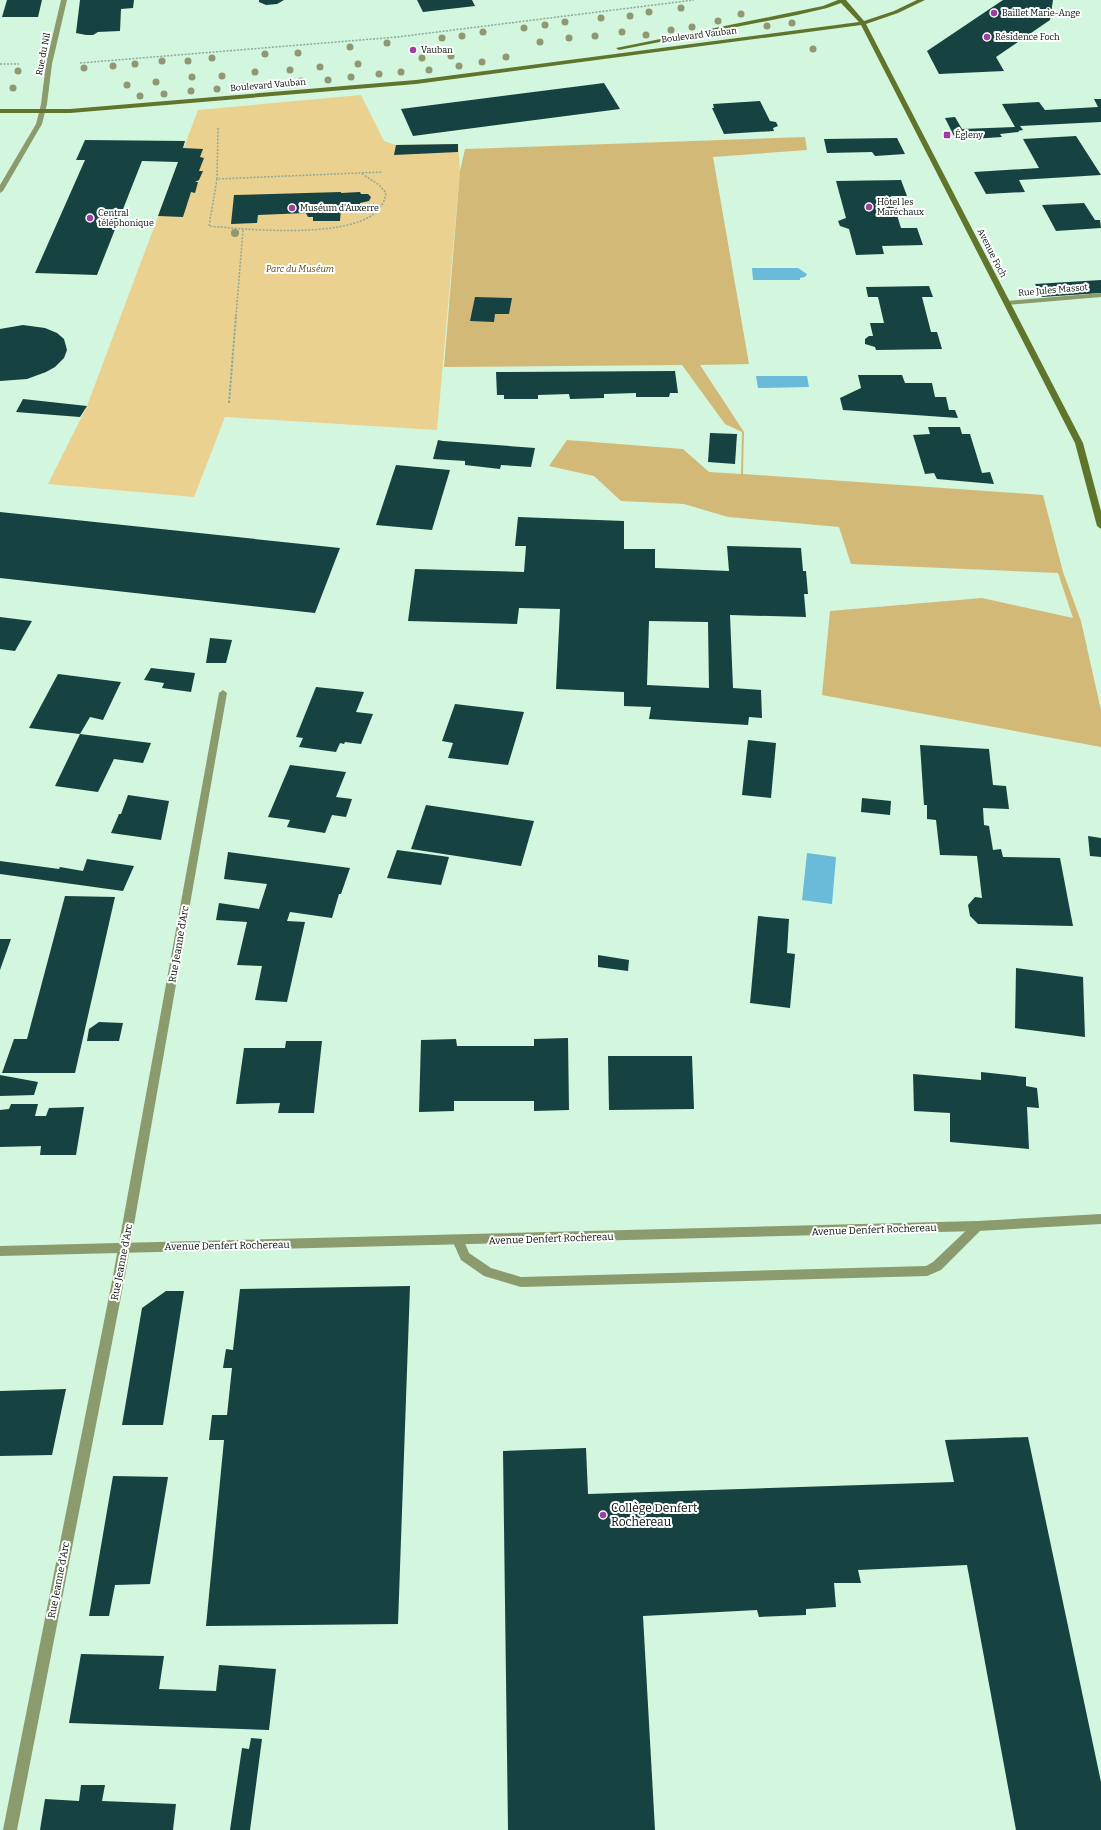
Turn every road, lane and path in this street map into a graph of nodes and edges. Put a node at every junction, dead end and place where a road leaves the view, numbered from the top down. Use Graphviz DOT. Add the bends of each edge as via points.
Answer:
graph roads {
  1 [pos="64,0"];
  2 [pos="694,0"];
  3 [pos="842,0"];
  4 [pos="922,0"];
  5 [pos="863,23"];
  6 [pos="0,64"];
  7 [pos="49,64"];
  8 [pos="536,65"];
  9 [pos="0,111"];
  10 [pos="42,111"];
  11 [pos="218,124"];
  12 [pos="382,172"];
  13 [pos="361,173"];
  14 [pos="217,179"];
  15 [pos="0,191"];
  16 [pos="243,230"];
  17 [pos="1101,295"];
  18 [pos="1007,303"];
  19 [pos="229,404"];
  20 [pos="1101,526"];
  21 [pos="223,693"];
  22 [pos="1101,1219"];
  23 [pos="978,1226"];
  24 [pos="458,1240"];
  25 [pos="123,1249"];
  26 [pos="0,1251"];
  27 [pos="10,1830"];
  1 -- 7 [label="street, Rue du Nil"];
  2 -- 7 [label="path" via="397,38"];
  3 -- 5 [label="main road, Avenue Foch"];
  3 -- 8 [label="main road, Boulevard Vauban" via="825,7 797,13"];
  4 -- 5 [label="main road, Boulevard Vauban"];
  5 -- 8 [label="main road, Boulevard Vauban"];
  5 -- 18 [label="main road, Avenue Foch"];
  6 -- 7 [label="path"];
  7 -- 10 [label="street, Rue du Nil"];
  8 -- 10 [label="main road, Boulevard Vauban" via="416,82 70,111"];
  9 -- 10 [label="main road, Boulevard Vauban"];
  10 -- 15 [label="street, Rue du Nil" via="39,124"];
  11 -- 14 [label="path"];
  12 -- 13 [label="path"];
  13 -- 14 [label="path"];
  13 -- 16 [label="path" via="386,193 381,208 372,216 336,227"];
  14 -- 16 [label="path" via="209,226"];
  16 -- 19 [label="path"];
  17 -- 18 [label="street, Rue Jules Massot"];
  18 -- 20 [label="main road, Avenue Foch" via="1079,443"];
  21 -- 25 [label="street, Rue Jeanne d'Arc"];
  22 -- 23 [label="street, Avenue Denfert Rochereau"];
  23 -- 24 [label="street, Avenue Denfert Rochereau"];
  23 -- 24 [label="street" via="937,1266 927,1271 521,1282 488,1272 465,1256"];
  24 -- 25 [label="street, Avenue Denfert Rochereau"];
  25 -- 26 [label="street, Avenue Denfert Rochereau"];
  25 -- 27 [label="street, Rue Jeanne d'Arc"];
}
